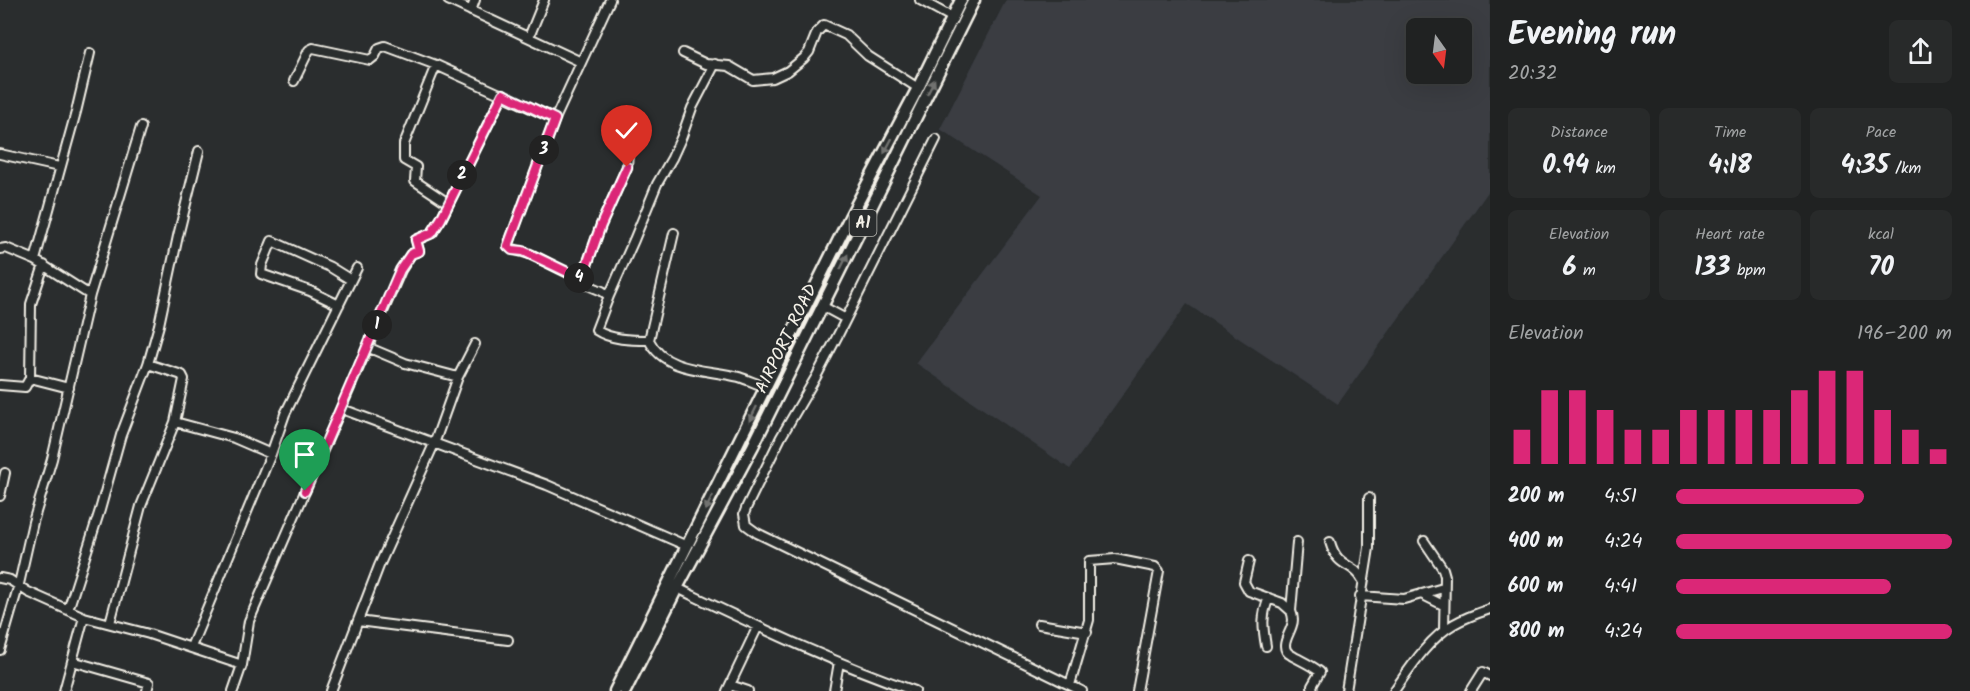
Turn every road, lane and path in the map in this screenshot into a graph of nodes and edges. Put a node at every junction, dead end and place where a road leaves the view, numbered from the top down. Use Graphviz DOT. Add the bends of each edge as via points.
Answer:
graph roads {
  1 [pos="448,0"];
  2 [pos="475,0"];
  3 [pos="544,0"];
  4 [pos="610,0"];
  5 [pos="920,0"];
  6 [pos="961,0"];
  7 [pos="974,0"];
  8 [pos="471,11"];
  9 [pos="952,18"];
  10 [pos="529,37"];
  11 [pos="683,53"];
  12 [pos="90,54"];
  13 [pos="581,62"];
  14 [pos="715,64"];
  15 [pos="436,65"];
  16 [pos="294,81"];
  17 [pos="918,88"];
  18 [pos="503,94"];
  19 [pos="555,119"];
  20 [pos="631,126"];
  21 [pos="141,127"];
  22 [pos="936,139"];
  23 [pos="199,151"];
  24 [pos="0,154"];
  25 [pos="59,167"];
  26 [pos="448,203"];
  27 [pos="674,233"];
  28 [pos="0,249"];
  29 [pos="35,260"];
  30 [pos="44,265"];
  31 [pos="357,268"];
  32 [pos="582,279"];
  33 [pos="351,280"];
  34 [pos="90,295"];
  35 [pos="609,296"];
  36 [pos="339,305"];
  37 [pos="822,306"];
  38 [pos="846,319"];
  39 [pos="649,340"];
  40 [pos="475,344"];
  41 [pos="367,347"];
  42 [pos="148,364"];
  43 [pos="458,377"];
  44 [pos="30,378"];
  45 [pos="0,385"];
  46 [pos="766,387"];
  47 [pos="69,388"];
  48 [pos="342,409"];
  49 [pos="175,422"];
  50 [pos="434,444"];
  51 [pos="271,454"];
  52 [pos="5,472"];
  53 [pos="0,496"];
  54 [pos="1369,498"];
  55 [pos="1424,541"];
  56 [pos="1298,542"];
  57 [pos="1330,542"];
  58 [pos="687,546"];
  59 [pos="1249,561"];
  60 [pos="0,578"];
  61 [pos="1362,579"];
  62 [pos="19,584"];
  63 [pos="677,588"];
  64 [pos="1443,588"];
  65 [pos="1421,594"];
  66 [pos="1360,596"];
  67 [pos="1269,598"];
  68 [pos="1443,605"];
  69 [pos="1490,609"];
  70 [pos="68,610"];
  71 [pos="1291,611"];
  72 [pos="84,617"];
  73 [pos="358,621"];
  74 [pos="110,623"];
  75 [pos="1039,624"];
  76 [pos="758,626"];
  77 [pos="1444,630"];
  78 [pos="1087,632"];
  79 [pos="508,640"];
  80 [pos="1266,646"];
  81 [pos="191,647"];
  82 [pos="0,650"];
  83 [pos="72,661"];
  84 [pos="839,662"];
  85 [pos="242,665"];
  86 [pos="1490,676"];
  87 [pos="728,688"];
  88 [pos="1077,689"];
  89 [pos="1395,689"];
  90 [pos="64,691"];
  91 [pos="147,691"];
  92 [pos="233,691"];
  93 [pos="331,691"];
  94 [pos="615,691"];
  95 [pos="625,691"];
  96 [pos="748,691"];
  97 [pos="834,691"];
  98 [pos="915,691"];
  99 [pos="1137,691"];
  100 [pos="1313,691"];
  101 [pos="1346,691"];
  102 [pos="1406,691"];
  103 [pos="1471,691"];
  1 -- 8 [label="street"];
  2 -- 8 [label="street"];
  3 -- 10 [label="street"];
  4 -- 13 [label="street"];
  5 -- 9 [label="street"];
  6 -- 9 [label="highway, AIRPORT ROAD / A1"];
  37 -- 7 [label="highway, AIRPORT ROAD / A1, one-way"];
  8 -- 10 [label="street"];
  9 -- 17 [label="highway, AIRPORT ROAD / A1"];
  10 -- 13 [label="street"];
  11 -- 14 [label="street"];
  12 -- 25 [label="street"];
  13 -- 19 [label="street"];
  14 -- 17 [label="street" via="729,66 753,80 773,78 804,58 824,25 846,35 868,56"];
  14 -- 35 [label="street"];
  15 -- 16 [label="street" via="385,46 370,60 314,48 309,50"];
  15 -- 18 [label="street"];
  15 -- 26 [label="street" via="404,144 404,160 416,167 415,181"];
  17 -- 46 [label="highway, AIRPORT ROAD / A1, one-way"];
  18 -- 19 [label="street"];
  18 -- 26 [label="street"];
  19 -- 32 [label="street" via="508,246"];
  20 -- 32 [label="street" via="627,167"];
  21 -- 34 [label="street"];
  22 -- 38 [label="street"];
  23 -- 42 [label="street"];
  24 -- 25 [label="street"];
  25 -- 29 [label="street"];
  26 -- 41 [label="street" via="432,233 416,240 419,251 411,254 400,270"];
  27 -- 39 [label="street"];
  28 -- 29 [label="street"];
  29 -- 30 [label="street"];
  30 -- 34 [label="street"];
  30 -- 44 [label="street" via="31,304"];
  31 -- 33 [label="street"];
  32 -- 35 [label="street"];
  33 -- 36 [label="street"];
  33 -- 36 [label="street" via="272,242 261,274"];
  34 -- 47 [label="street"];
  35 -- 39 [label="street" via="596,330 620,339"];
  36 -- 51 [label="street" via="285,414"];
  37 -- 38 [label="street"];
  37 -- 63 [label="highway, AIRPORT ROAD / A1"];
  38 -- 88 [label="street" via="747,506 746,525"];
  39 -- 46 [label="street" via="656,353 671,362"];
  40 -- 43 [label="street"];
  41 -- 43 [label="street" via="405,363"];
  41 -- 48 [label="street"];
  42 -- 49 [label="street" via="184,379"];
  42 -- 70 [label="street" via="121,435"];
  43 -- 50 [label="street"];
  44 -- 45 [label="street" via="25,387"];
  44 -- 47 [label="street"];
  46 -- 58 [label="highway, AIRPORT ROAD / A1, one-way"];
  47 -- 62 [label="street"];
  48 -- 50 [label="street"];
  48 -- 85 [label="street" via="249,621"];
  49 -- 51 [label="street" via="234,438"];
  49 -- 74 [label="street" via="141,506"];
  50 -- 58 [label="street" via="547,485"];
  50 -- 73 [label="street"];
  51 -- 81 [label="street"];
  52 -- 53 [label="street"];
  54 -- 61 [label="street" via="1369,548"];
  55 -- 64 [label="street" via="1443,569"];
  56 -- 71 [label="street"];
  57 -- 61 [label="street" via="1338,559"];
  58 -- 94 [label="highway, AIRPORT ROAD / A1"];
  59 -- 67 [label="street" via="1245,586"];
  60 -- 62 [label="street"];
  61 -- 66 [label="street"];
  62 -- 70 [label="street"];
  62 -- 82 [label="street"];
  63 -- 76 [label="street"];
  63 -- 95 [label="highway, AIRPORT ROAD / A1"];
  64 -- 65 [label="street"];
  64 -- 68 [label="street"];
  65 -- 66 [label="street" via="1399,599"];
  65 -- 68 [label="street"];
  66 -- 101 [label="street"];
  67 -- 71 [label="street"];
  67 -- 80 [label="street" via="1262,625"];
  68 -- 77 [label="street"];
  69 -- 77 [label="street"];
  70 -- 72 [label="street"];
  71 -- 100 [label="street" via="1293,623 1286,650 1320,672"];
  72 -- 74 [label="street"];
  72 -- 83 [label="street"];
  73 -- 79 [label="street"];
  73 -- 93 [label="street"];
  74 -- 81 [label="street"];
  75 -- 78 [label="street"];
  76 -- 84 [label="street"];
  76 -- 87 [label="street"];
  77 -- 89 [label="street"];
  78 -- 88 [label="street"];
  78 -- 99 [label="street" via="1089,561 1107,559 1155,567 1160,578"];
  81 -- 85 [label="street"];
  83 -- 90 [label="street"];
  83 -- 91 [label="street" via="149,683"];
  84 -- 97 [label="street"];
  84 -- 98 [label="street"];
  85 -- 92 [label="street"];
  86 -- 103 [label="street" via="1483,672"];
  87 -- 96 [label="street"];
  89 -- 102 [label="street"];
}
